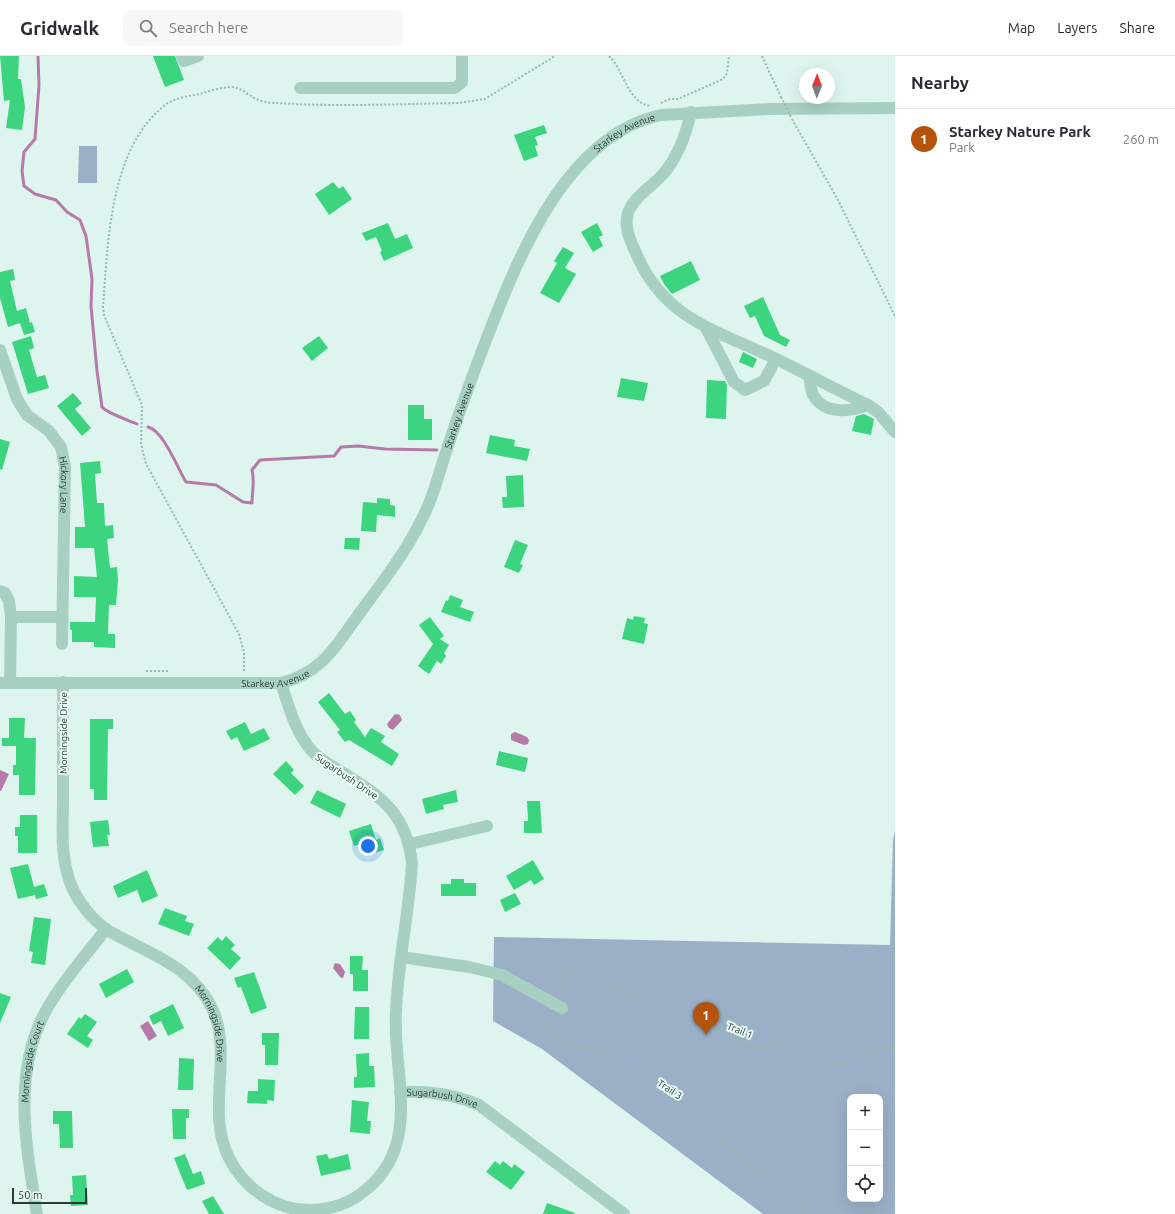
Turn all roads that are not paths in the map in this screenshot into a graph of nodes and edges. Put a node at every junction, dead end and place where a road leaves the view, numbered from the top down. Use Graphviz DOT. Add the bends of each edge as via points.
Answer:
graph roads {
  1 [pos="182,56"];
  2 [pos="198,56"];
  3 [pos="462,56"];
  4 [pos="300,88"];
  5 [pos="893,105"];
  6 [pos="691,112"];
  7 [pos="706,328"];
  8 [pos="0,350"];
  9 [pos="776,359"];
  10 [pos="809,376"];
  11 [pos="868,405"];
  12 [pos="895,432"];
  13 [pos="0,592"];
  14 [pos="11,617"];
  15 [pos="62,617"];
  16 [pos="62,644"];
  17 [pos="63,682"];
  18 [pos="5,683"];
  19 [pos="281,683"];
  20 [pos="487,826"];
  21 [pos="410,844"];
  22 [pos="106,929"];
  23 [pos="402,958"];
  24 [pos="562,1008"];
  25 [pos="400,1092"];
  26 [pos="619,1212"];
  27 [pos="37,1214"];
  1 -- 2 [label="street" via="184,61"];
  3 -- 4 [label="street" via="462,82 455,88"];
  5 -- 6 [label="street, Starkey Avenue"];
  6 -- 7 [label="street" via="680,150 664,172 638,199 629,211 626,221 628,235 641,267 658,292 671,305"];
  6 -- 19 [label="street, Starkey Avenue" via="649,118 625,129 591,154 563,185 538,222 520,256 472,376 428,506 417,530 400,558 332,650 308,673"];
  7 -- 9 [label="street"];
  7 -- 9 [label="street" via="734,382 745,390 764,381"];
  8 -- 15 [label="street, Hickory Lane" via="20,404 27,415 49,431 61,447 65,467"];
  9 -- 10 [label="street"];
  10 -- 11 [label="street"];
  10 -- 11 [label="street" via="812,394 821,405 839,411 855,410"];
  11 -- 12 [label="street" via="878,412"];
  13 -- 14 [label="street" via="5,593 9,601"];
  14 -- 15 [label="street"];
  14 -- 18 [label="street"];
  15 -- 16 [label="street, Hickory Lane"];
  17 -- 18 [label="street, Starkey Avenue"];
  17 -- 19 [label="street, Starkey Avenue"];
  17 -- 22 [label="street, Morningside Drive" via="63,853 70,885 90,913"];
  19 -- 21 [label="street, Sugarbush Drive" via="295,726 304,742 324,761 384,801 398,819"];
  20 -- 21 [label="street"];
  21 -- 23 [label="street, Sugarbush Drive" via="411,887"];
  22 -- 25 [label="street, Morningside Drive" via="180,969 193,981 210,1006 218,1023 221,1040 218,1122 222,1141 230,1160 247,1184 264,1197 283,1206 307,1210 327,1209 362,1194 376,1182 396,1149 401,1134"];
  22 -- 27 [label="street, Morningside Court" via="48,1006 32,1042 26,1066 25,1129"];
  23 -- 24 [label="street" via="469,967 502,975"];
  23 -- 25 [label="street, Sugarbush Drive" via="396,1019"];
  25 -- 26 [label="street, Sugarbush Drive" via="427,1091 446,1094 480,1105"];
}
